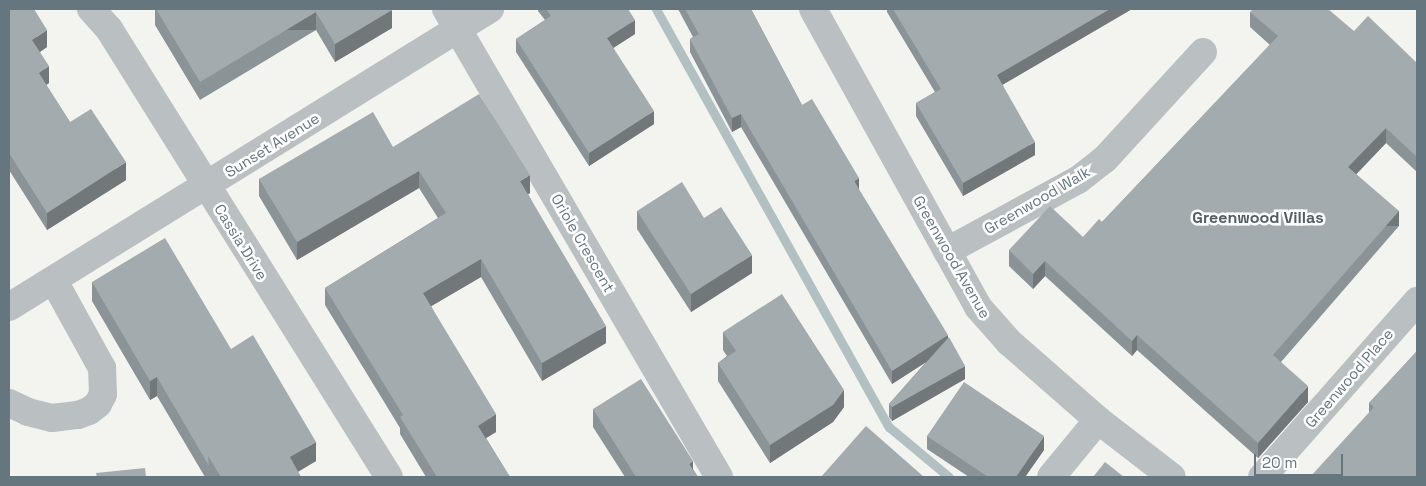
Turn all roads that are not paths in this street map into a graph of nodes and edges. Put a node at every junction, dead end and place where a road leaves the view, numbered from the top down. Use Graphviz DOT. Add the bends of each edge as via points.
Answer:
graph roads {
  1 [pos="91,9"];
  2 [pos="490,9"];
  3 [pos="813,9"];
  4 [pos="452,18"];
  5 [pos="1203,52"];
  6 [pos="206,186"];
  7 [pos="947,252"];
  8 [pos="54,280"];
  9 [pos="1417,302"];
  10 [pos="9,307"];
  11 [pos="9,403"];
  12 [pos="1098,420"];
  13 [pos="389,477"];
  14 [pos="719,477"];
  15 [pos="1051,477"];
  16 [pos="1172,477"];
  17 [pos="1262,477"];
  1 -- 6 [label="street, Cassia Drive" via="109,29"];
  2 -- 4 [label="street, Sunset Avenue"];
  3 -- 7 [label="street, Greenwood Avenue"];
  4 -- 6 [label="street, Sunset Avenue"];
  4 -- 14 [label="street, Oriole Crescent"];
  5 -- 7 [label="street, Greenwood Walk" via="1105,159 1078,180"];
  6 -- 8 [label="street, Sunset Avenue"];
  6 -- 13 [label="street, Cassia Drive"];
  7 -- 12 [label="street, Greenwood Avenue" via="978,308 992,325"];
  8 -- 10 [label="street, Sunset Avenue"];
  8 -- 11 [label="street" via="102,368 103,394 98,404 78,416 52,418"];
  9 -- 17 [label="street, Greenwood Place"];
  12 -- 15 [label="street"];
  12 -- 16 [label="street, Greenwood Avenue"];
}
